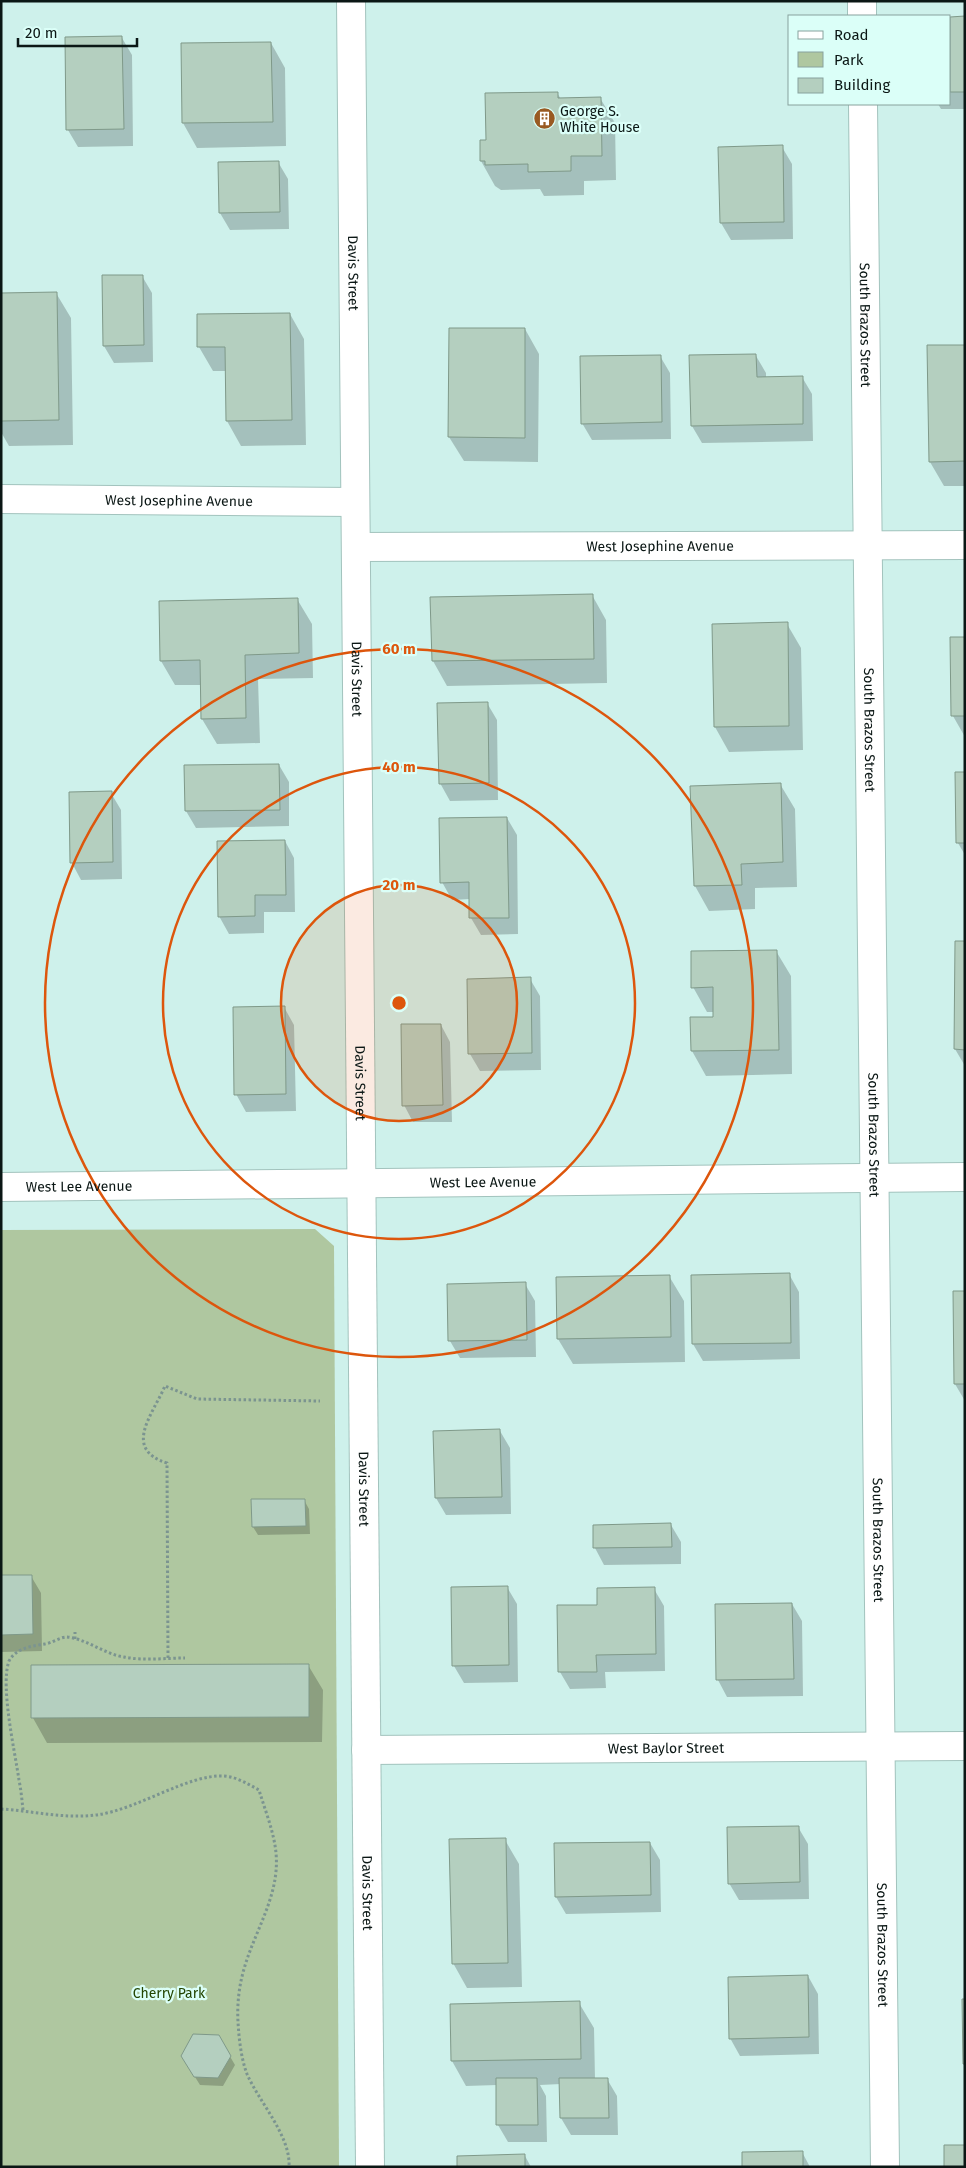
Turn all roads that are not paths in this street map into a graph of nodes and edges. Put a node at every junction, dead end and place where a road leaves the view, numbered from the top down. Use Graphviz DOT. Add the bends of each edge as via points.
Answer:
graph roads {
  1 [pos="351,1"];
  2 [pos="862,1"];
  3 [pos="862,15"];
  4 [pos="863,105"];
  5 [pos="1,498"];
  6 [pos="355,502"];
  7 [pos="965,544"];
  8 [pos="868,545"];
  9 [pos="356,547"];
  10 [pos="965,1177"];
  11 [pos="875,1179"];
  12 [pos="362,1184"];
  13 [pos="1,1187"];
  14 [pos="881,1746"];
  15 [pos="965,1746"];
  16 [pos="366,1750"];
  17 [pos="370,2167"];
  18 [pos="885,2167"];
  1 -- 6 [label="street, Davis Street"];
  2 -- 3 [label="street"];
  4 -- 8 [label="street, South Brazos Street"];
  5 -- 6 [label="street, West Josephine Avenue"];
  6 -- 9 [label="street, Davis Street"];
  7 -- 8 [label="street, West Josephine Avenue"];
  8 -- 9 [label="street, West Josephine Avenue"];
  8 -- 11 [label="street, South Brazos Street"];
  9 -- 12 [label="street, Davis Street"];
  10 -- 11 [label="street, West Lee Avenue"];
  11 -- 12 [label="street, West Lee Avenue"];
  11 -- 14 [label="street, South Brazos Street"];
  12 -- 13 [label="street, West Lee Avenue"];
  12 -- 16 [label="street, Davis Street"];
  14 -- 15 [label="street, West Baylor Street"];
  14 -- 16 [label="street, West Baylor Street"];
  14 -- 18 [label="street, South Brazos Street"];
  16 -- 17 [label="street, Davis Street"];
}
